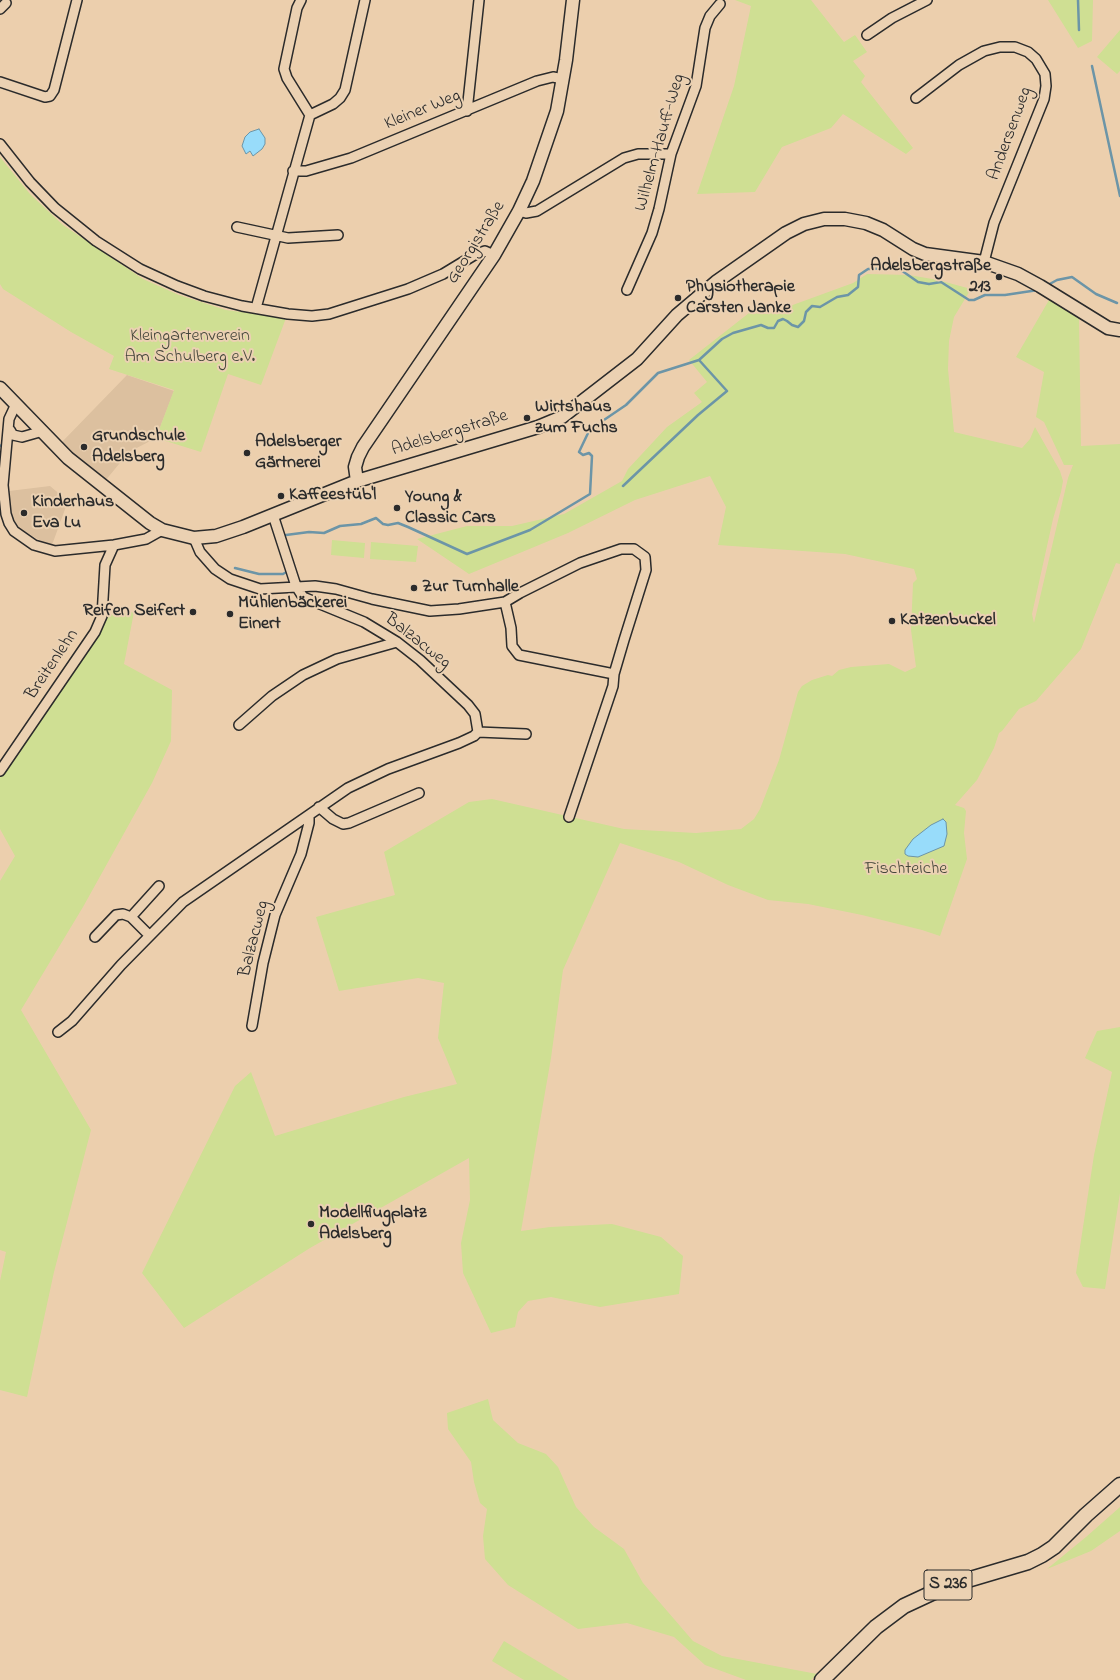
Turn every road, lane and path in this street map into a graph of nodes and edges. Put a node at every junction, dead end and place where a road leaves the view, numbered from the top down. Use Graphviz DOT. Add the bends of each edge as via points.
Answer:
graph roads {
  1 [pos="77,0"];
  2 [pos="291,0"];
  3 [pos="365,0"];
  4 [pos="479,0"];
  5 [pos="573,0"];
  6 [pos="925,0"];
  7 [pos="299,4"];
  8 [pos="720,4"];
  9 [pos="867,34"];
  10 [pos="563,79"];
  11 [pos="0,82"];
  12 [pos="916,98"];
  13 [pos="467,111"];
  14 [pos="310,115"];
  15 [pos="0,144"];
  16 [pos="671,154"];
  17 [pos="293,171"];
  18 [pos="519,211"];
  19 [pos="237,227"];
  20 [pos="338,234"];
  21 [pos="275,236"];
  22 [pos="494,255"];
  23 [pos="984,262"];
  24 [pos="627,290"];
  25 [pos="256,308"];
  26 [pos="1120,330"];
  27 [pos="0,388"];
  28 [pos="16,404"];
  29 [pos="10,430"];
  30 [pos="43,431"];
  31 [pos="357,481"];
  32 [pos="273,515"];
  33 [pos="9,523"];
  34 [pos="0,528"];
  35 [pos="162,530"];
  36 [pos="194,538"];
  37 [pos="114,545"];
  38 [pos="296,586"];
  39 [pos="505,602"];
  40 [pos="397,642"];
  41 [pos="614,674"];
  42 [pos="239,725"];
  43 [pos="478,732"];
  44 [pos="526,734"];
  45 [pos="0,771"];
  46 [pos="419,793"];
  47 [pos="319,807"];
  48 [pos="309,816"];
  49 [pos="569,817"];
  50 [pos="159,886"];
  51 [pos="131,917"];
  52 [pos="149,935"];
  53 [pos="95,937"];
  54 [pos="252,1026"];
  55 [pos="58,1032"];
  56 [pos="1120,1485"];
  57 [pos="822,1680"];
  1 -- 11 [label="street" via="54,90 50,96 45,97"];
  2 -- 7 [label="street"];
  3 -- 14 [label="street" via="345,90 333,104"];
  4 -- 13 [label="street"];
  5 -- 10 [label="street, Georgistraße"];
  6 -- 9 [label="street"];
  7 -- 14 [label="street" via="284,69"];
  8 -- 16 [label="street, Wilhelm-Hauff-Weg" via="710,16 705,28 696,86"];
  10 -- 13 [label="street, Kleiner Weg" via="553,77 537,81"];
  10 -- 18 [label="street, Georgistraße" via="546,149"];
  12 -- 23 [label="street, Andersenweg" via="959,65 1000,47 1015,47 1028,52 1036,59 1045,74 1044,99 994,223"];
  13 -- 17 [label="street, Kleiner Weg" via="351,158 306,171"];
  14 -- 17 [label="street"];
  15 -- 25 [label="street" via="30,182 55,208 96,241 140,269 177,286 204,296"];
  16 -- 18 [label="street" via="638,154 624,158 537,211"];
  16 -- 24 [label="street, Wilhelm-Hauff-Weg" via="657,215"];
  17 -- 21 [label="street"];
  18 -- 22 [label="street, Georgistraße"];
  19 -- 21 [label="street"];
  20 -- 21 [label="street" via="288,238"];
  21 -- 25 [label="street"];
  22 -- 25 [label="street" via="485,251 476,254 443,274 408,289 329,314 312,316"];
  22 -- 31 [label="street, Georgistraße" via="363,447 355,468"];
  23 -- 26 [label="street, Adelsbergstraße" via="1018,274 1108,328"];
  23 -- 31 [label="street, Adelsbergstraße" via="924,254 884,230 846,218 824,219 804,224 786,233 716,282 677,315 637,359 562,417 538,427"];
  27 -- 28 [label="street, Adelsbergstraße"];
  28 -- 29 [label="street" via="9,419"];
  28 -- 30 [label="street, Adelsbergstraße"];
  29 -- 30 [label="street" via="22,438"];
  29 -- 33 [label="street" via="6,444 3,485"];
  30 -- 35 [label="street, Adelsbergstraße" via="68,458"];
  31 -- 32 [label="street, Adelsbergstraße"];
  32 -- 36 [label="street, Adelsbergstraße" via="216,536"];
  32 -- 38 [label="street, Balzacweg"];
  33 -- 34 [label="street"];
  33 -- 37 [label="street" via="14,531 34,545 49,551"];
  35 -- 36 [label="street, Adelsbergstraße"];
  35 -- 37 [label="street" via="146,539"];
  36 -- 38 [label="street" via="200,552 210,564 230,579 260,589"];
  37 -- 45 [label="street, Breitenlehn" via="105,565 102,616 95,632"];
  38 -- 39 [label="street" via="336,589 430,610 459,609"];
  38 -- 40 [label="street, Balzacweg" via="307,599 364,622"];
  39 -- 41 [label="street" via="512,646 519,655"];
  39 -- 41 [label="street" via="596,557 628,548 639,551 645,557 646,570"];
  40 -- 42 [label="street" via="337,659 303,675 272,696"];
  40 -- 43 [label="street, Balzacweg" via="468,705 475,714"];
  41 -- 49 [label="street" via="613,686 599,731"];
  43 -- 44 [label="street"];
  43 -- 47 [label="street" via="459,743 366,778"];
  46 -- 47 [label="street" via="343,824"];
  47 -- 48 [label="street"];
  48 -- 52 [label="street" via="183,902"];
  48 -- 54 [label="street, Balzacweg" via="301,854 275,915 263,963"];
  50 -- 51 [label="street"];
  51 -- 52 [label="street"];
  51 -- 53 [label="street" via="116,915"];
  52 -- 55 [label="street" via="72,1021"];
  56 -- 57 [label="main road, S 236" via="1054,1547 1042,1555 1028,1562 947,1586 904,1606 876,1627"];
}
